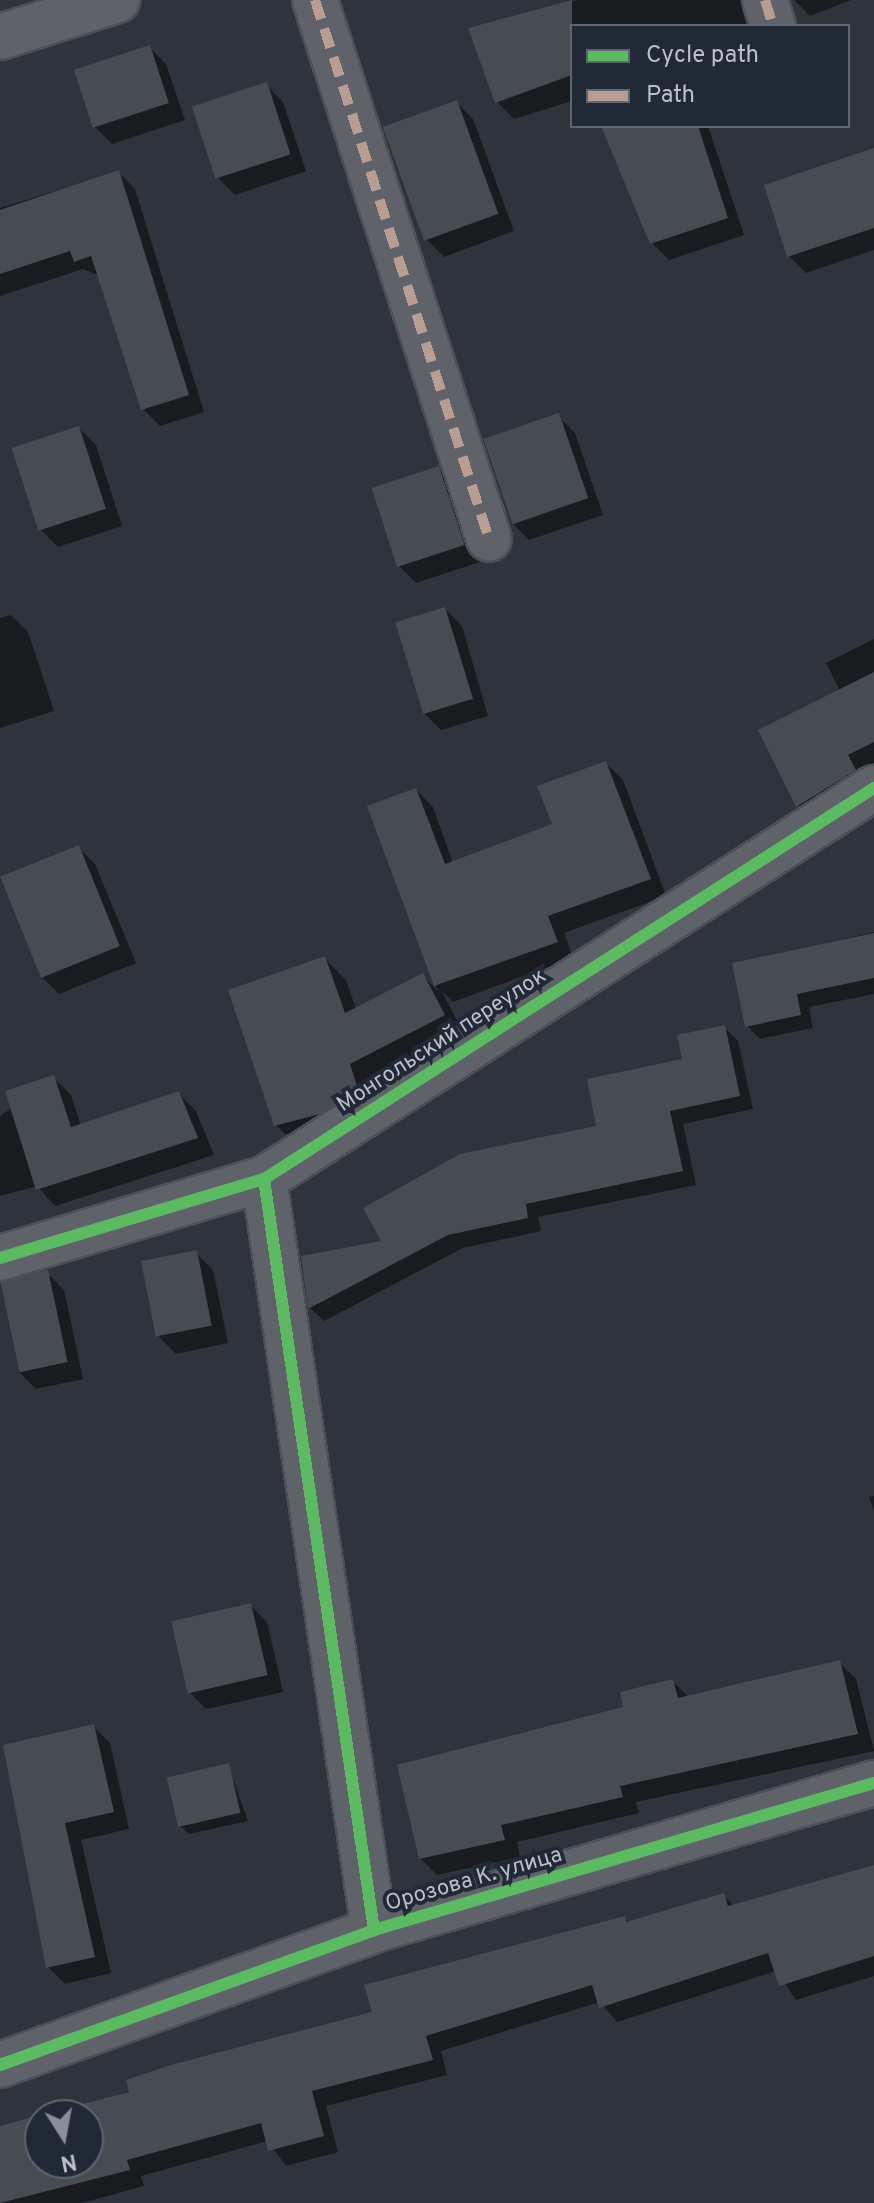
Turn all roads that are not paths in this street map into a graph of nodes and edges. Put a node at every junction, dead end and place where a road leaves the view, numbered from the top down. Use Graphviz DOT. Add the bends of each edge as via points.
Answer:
graph roads {
  1 [pos="117,0"];
  2 [pos="315,0"];
  3 [pos="765,0"];
  4 [pos="772,24"];
  5 [pos="0,37"];
  6 [pos="489,539"];
  7 [pos="874,788"];
  8 [pos="264,1179"];
  9 [pos="0,1258"];
  10 [pos="874,1783"];
  11 [pos="374,1930"];
  12 [pos="0,2065"];
  1 -- 5 [label="street"];
  2 -- 6 [label="street"];
  3 -- 4 [label="street"];
  7 -- 8 [label="street, Монгольский переулок"];
  8 -- 9 [label="street, Монгольский переулок"];
  8 -- 11 [label="street"];
  10 -- 11 [label="street, Орозова К. улица"];
  11 -- 12 [label="street, Орозова К. улица"];
}
